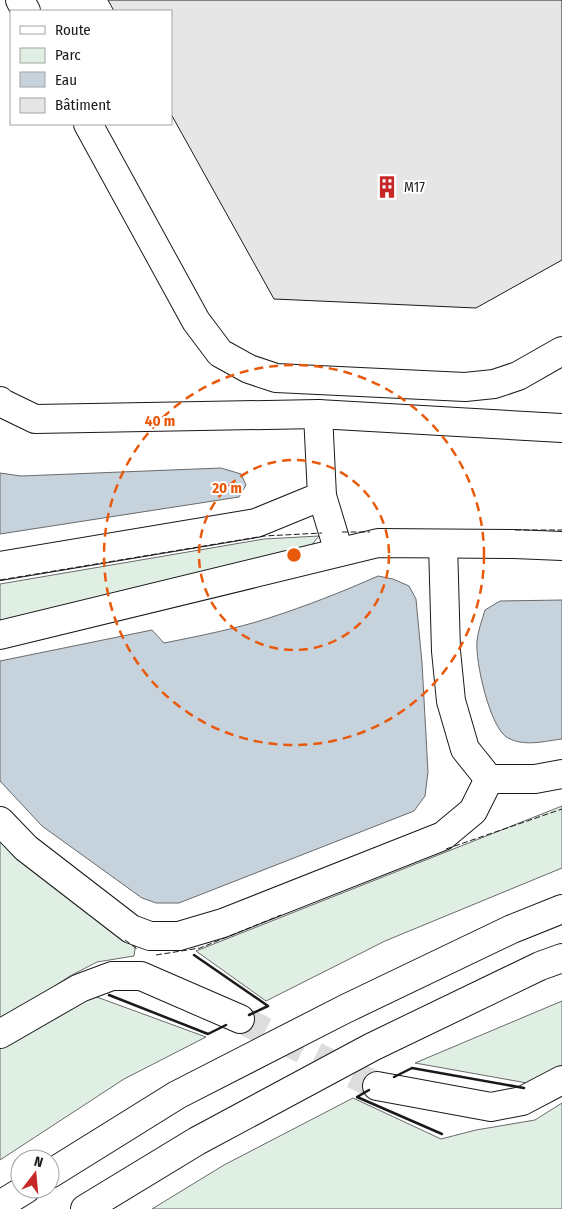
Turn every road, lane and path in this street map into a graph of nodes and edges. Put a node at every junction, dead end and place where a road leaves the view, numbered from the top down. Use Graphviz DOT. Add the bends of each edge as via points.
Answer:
graph roads {
  1 [pos="89,125"];
  2 [pos="562,351"];
  3 [pos="0,400"];
  4 [pos="318,414"];
  5 [pos="562,428"];
  6 [pos="322,496"];
  7 [pos="443,544"];
  8 [pos="562,546"];
  9 [pos="338,552"];
  10 [pos="0,566"];
  11 [pos="0,635"];
  12 [pos="562,774"];
  13 [pos="488,779"];
  14 [pos="0,821"];
  15 [pos="562,909"];
  16 [pos="150,936"];
  17 [pos="562,958"];
  18 [pos="140,976"];
  19 [pos="240,1018"];
  20 [pos="0,1034"];
  21 [pos="562,1080"];
  22 [pos="377,1086"];
  23 [pos="60,1168"];
  24 [pos="11,1199"];
  25 [pos="0,1206"];
  26 [pos="85,1209"];
  1 -- 2 [label="main road" via="196,321 220,353 249,369 276,378 465,387 494,384 518,376"];
  3 -- 4 [label="main road" via="35,419"];
  4 -- 5 [label="main road"];
  4 -- 6 [label="main road"];
  6 -- 9 [label="main road"];
  6 -- 10 [label="main road" via="256,523"];
  7 -- 8 [label="main road"];
  7 -- 9 [label="main road" via="378,543"];
  7 -- 13 [label="main road" via="451,701 465,749"];
  9 -- 11 [label="main road"];
  12 -- 13 [label="main road" via="535,779"];
  13 -- 16 [label="main road" via="473,810 443,836 223,923 179,936"];
  14 -- 16 [label="main road" via="26,848 131,929"];
  15 -- 23 [label="main road" via="512,929 336,1013 177,1096"];
  16 -- 18 [label="main road"];
  17 -- 26 [label="main road" via="372,1047 197,1140"];
  18 -- 19 [label="main road"];
  18 -- 20 [label="main road" via="112,976 80,988"];
  21 -- 22 [label="main road" via="522,1101 491,1107"];
  24 -- 25 [label="main road"];
}
